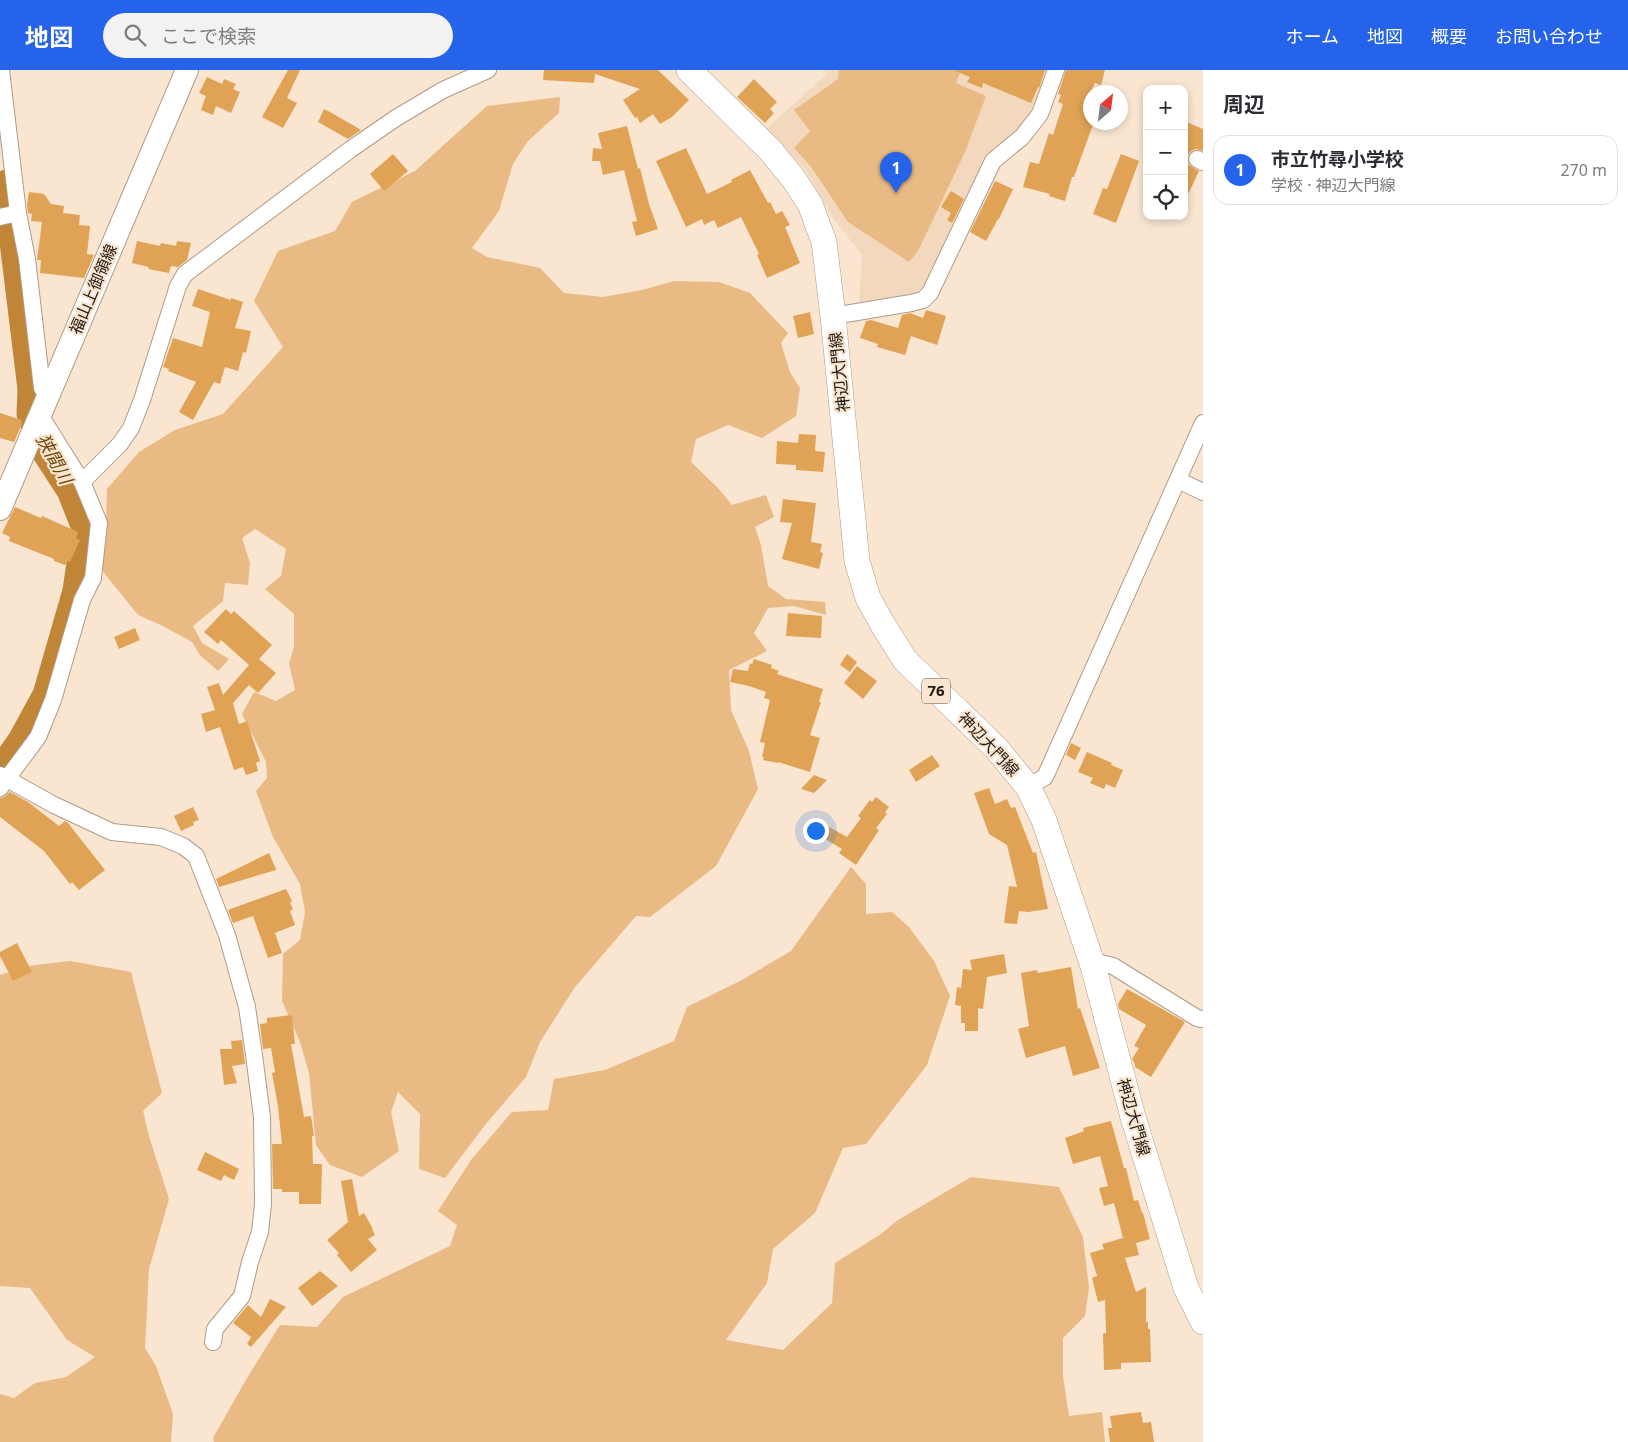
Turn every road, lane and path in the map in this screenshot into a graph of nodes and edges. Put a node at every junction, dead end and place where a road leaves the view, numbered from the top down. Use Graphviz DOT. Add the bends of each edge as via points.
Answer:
graph roads {
  1 [pos="1,70"];
  2 [pos="187,70"];
  3 [pos="488,70"];
  4 [pos="689,70"];
  5 [pos="1056,70"];
  6 [pos="18,213"];
  7 [pos="0,217"];
  8 [pos="833,316"];
  9 [pos="40,415"];
  10 [pos="1203,423"];
  11 [pos="1178,480"];
  12 [pos="82,482"];
  13 [pos="1203,492"];
  14 [pos="0,509"];
  15 [pos="3,780"];
  16 [pos="1028,787"];
  17 [pos="1093,966"];
  18 [pos="1203,1019"];
  19 [pos="1203,1322"];
  20 [pos="213,1342"];
  1 -- 6 [label="street"];
  2 -- 9 [label="main road, 福山上御領線"];
  3 -- 12 [label="street" via="443,90 396,118 185,274 178,286 131,428 120,444"];
  4 -- 8 [label="main road, 神辺大門線 / 76" via="770,150 810,204 824,242"];
  5 -- 8 [label="street" via="1040,114 1022,137 993,161 930,293 923,300 911,304"];
  6 -- 7 [label="street"];
  6 -- 9 [label="street" via="27,259 42,388"];
  8 -- 16 [label="main road, 神辺大門線 / 76" via="857,561 868,598 905,660 996,748"];
  9 -- 12 [label="street"];
  9 -- 14 [label="main road, 福山上御領線"];
  10 -- 11 [label="street"];
  11 -- 13 [label="street"];
  11 -- 16 [label="street" via="1045,777"];
  12 -- 15 [label="street" via="99,523 93,578 82,600 53,700 38,737"];
  15 -- 20 [label="street" via="112,832 161,837 183,846 196,856 228,935 247,1007 255,1064 262,1117 264,1204 260,1232 242,1296 215,1329"];
  16 -- 17 [label="main road, 神辺大門線 / 76" via="1044,820"];
  17 -- 18 [label="street" via="1101,963 1113,966"];
  17 -- 19 [label="main road, 神辺大門線 / 76" via="1169,1236 1186,1288"];
}
